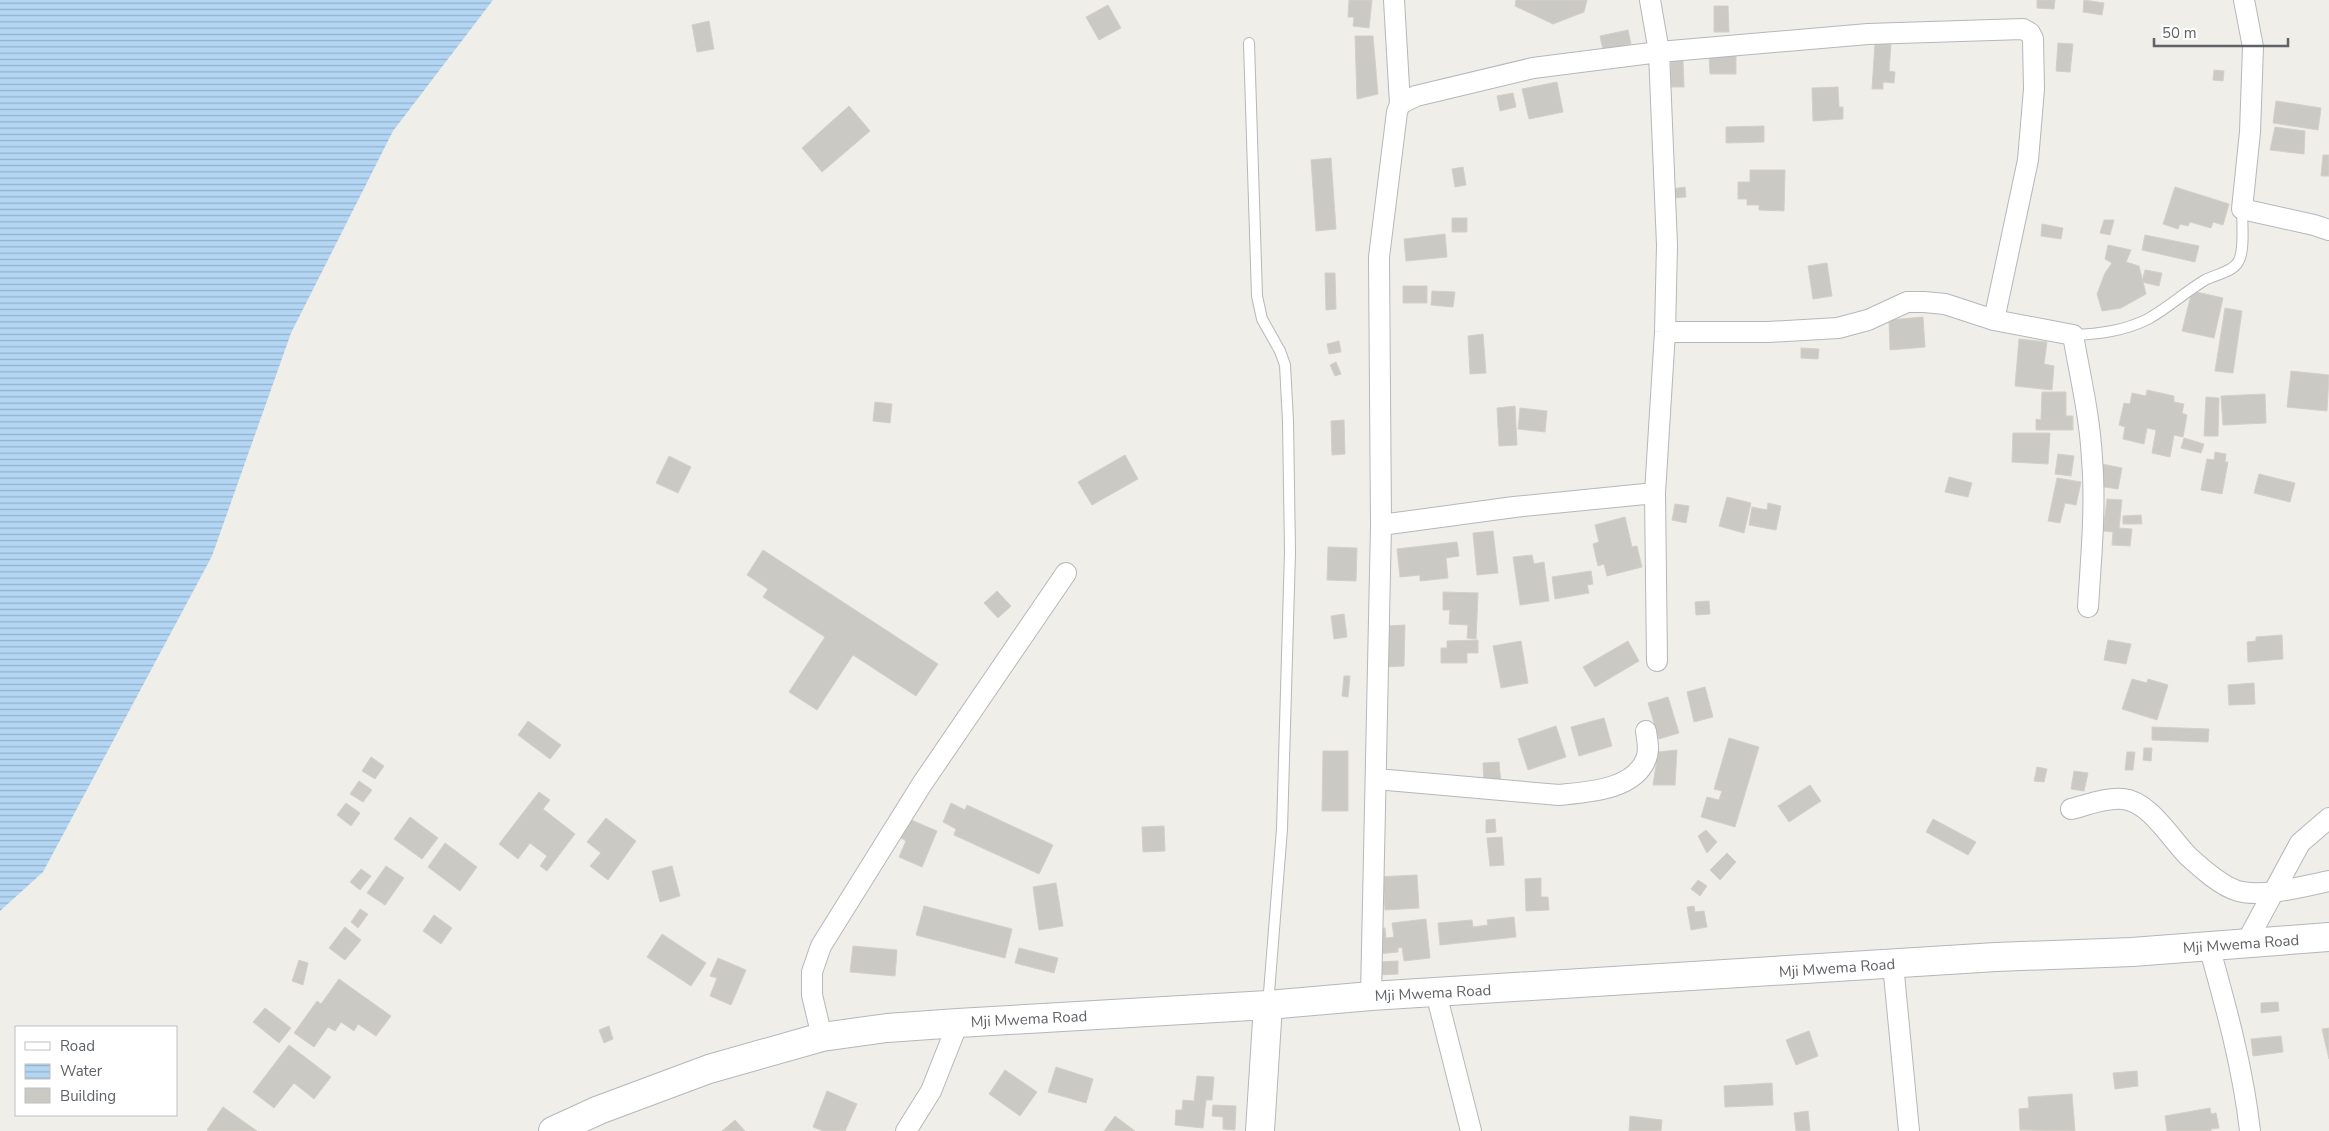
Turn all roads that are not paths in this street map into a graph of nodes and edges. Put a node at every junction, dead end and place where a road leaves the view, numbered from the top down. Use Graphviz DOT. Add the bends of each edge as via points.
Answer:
graph roads {
  1 [pos="1394,0"];
  2 [pos="1650,0"];
  3 [pos="2244,0"];
  4 [pos="1249,43"];
  5 [pos="1659,52"];
  6 [pos="1400,104"];
  7 [pos="2242,209"];
  8 [pos="2329,230"];
  9 [pos="1994,320"];
  10 [pos="1665,332"];
  11 [pos="2073,334"];
  12 [pos="1655,493"];
  13 [pos="1382,525"];
  14 [pos="1066,573"];
  15 [pos="2088,608"];
  16 [pos="1657,661"];
  17 [pos="1646,731"];
  18 [pos="1376,779"];
  19 [pos="2071,809"];
  20 [pos="2329,818"];
  21 [pos="2329,881"];
  22 [pos="2273,891"];
  23 [pos="2329,938"];
  24 [pos="2246,943"];
  25 [pos="2209,946"];
  26 [pos="1893,964"];
  27 [pos="1436,993"];
  28 [pos="1372,996"];
  29 [pos="1268,1005"];
  30 [pos="958,1023"];
  31 [pos="822,1037"];
  32 [pos="553,1131"];
  33 [pos="906,1131"];
  34 [pos="1260,1131"];
  35 [pos="1471,1131"];
  36 [pos="1909,1131"];
  37 [pos="2250,1131"];
  1 -- 6 [label="street"];
  2 -- 5 [label="street"];
  3 -- 7 [label="street" via="2252,47 2250,132"];
  4 -- 29 [label="lane" via="1257,296 1262,320 1280,351 1284,365 1288,421 1290,552 1282,829"];
  5 -- 6 [label="street" via="1533,68 1416,96"];
  5 -- 9 [label="street" via="1868,34 2008,29 2023,29 2030,33 2033,39 2034,89 2028,160"];
  5 -- 10 [label="street" via="1666,235"];
  6 -- 13 [label="street" via="1396,112 1379,257"];
  7 -- 8 [label="street"];
  7 -- 11 [label="lane" via="2238,264 2131,326 2103,334"];
  9 -- 10 [label="street" via="1945,304 1907,302 1868,320 1838,328"];
  9 -- 11 [label="street"];
  10 -- 12 [label="street"];
  11 -- 15 [label="street" via="2089,417 2092,460 2093,516"];
  12 -- 13 [label="street" via="1514,507"];
  12 -- 16 [label="street"];
  13 -- 18 [label="street"];
  14 -- 31 [label="street" via="922,784 821,946 812,972 812,987"];
  17 -- 18 [label="street" via="1648,750 1637,773 1610,787 1583,793 1559,795"];
  18 -- 28 [label="street"];
  19 -- 22 [label="street" via="2125,799 2154,817 2188,856 2228,886 2239,891"];
  20 -- 22 [label="street" via="2300,843"];
  21 -- 22 [label="street"];
  22 -- 24 [label="street"];
  23 -- 24 [label="main road, Mji Mwema Road"];
  24 -- 25 [label="main road, Mji Mwema Road"];
  25 -- 26 [label="main road, Mji Mwema Road"];
  25 -- 37 [label="street" via="2231,1025 2247,1100"];
  26 -- 27 [label="main road, Mji Mwema Road"];
  26 -- 36 [label="street"];
  27 -- 28 [label="main road, Mji Mwema Road"];
  27 -- 35 [label="street"];
  28 -- 29 [label="main road, Mji Mwema Road"];
  29 -- 30 [label="main road, Mji Mwema Road"];
  29 -- 34 [label="main road"];
  30 -- 31 [label="main road, Mji Mwema Road"];
  30 -- 33 [label="street" via="931,1091"];
  31 -- 32 [label="main road, Mji Mwema Road" via="709,1069 599,1110"];
}
